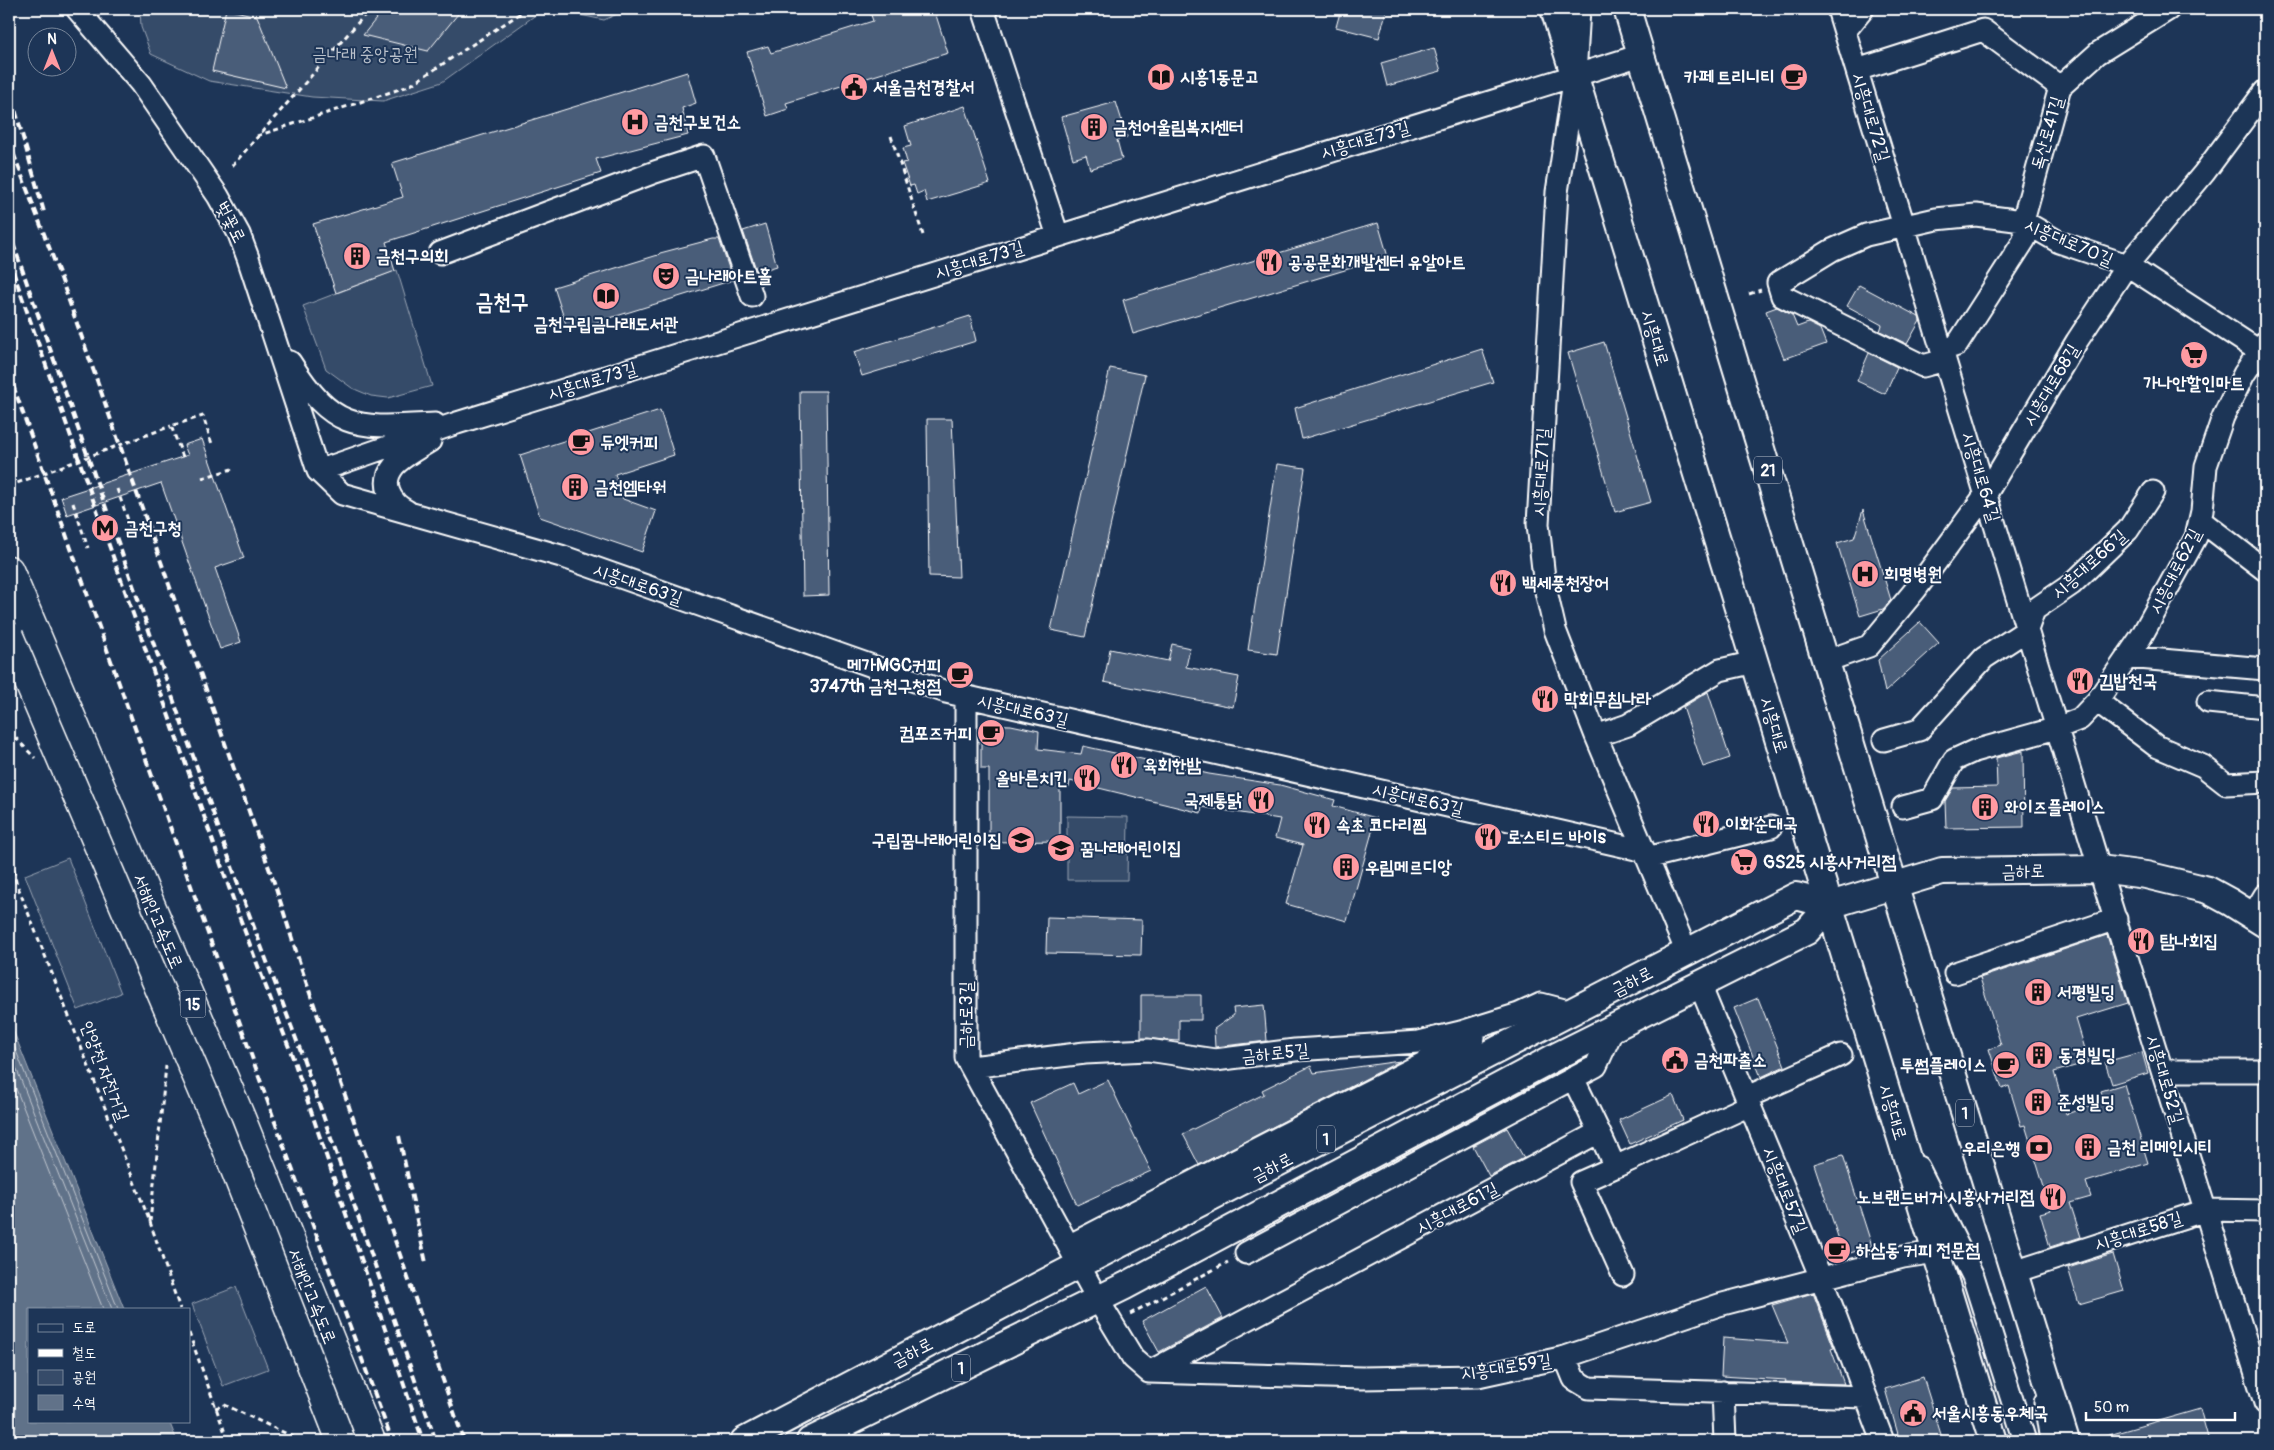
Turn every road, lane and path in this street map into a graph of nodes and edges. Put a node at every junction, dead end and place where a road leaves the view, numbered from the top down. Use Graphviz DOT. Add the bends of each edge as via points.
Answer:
graph roads {
  1 [pos="370,9"];
  2 [pos="527,9"];
  3 [pos="983,9"];
  4 [pos="1554,9"];
  5 [pos="1579,9"];
  6 [pos="1627,9"];
  7 [pos="1838,9"];
  8 [pos="1863,9"];
  9 [pos="2169,9"];
  10 [pos="86,12"];
  11 [pos="1845,31"];
  12 [pos="1641,54"];
  13 [pos="1857,70"];
  14 [pos="1574,75"];
  15 [pos="2060,87"];
  16 [pos="2265,91"];
  17 [pos="257,136"];
  18 [pos="891,136"];
  19 [pos="232,166"];
  20 [pos="2023,221"];
  21 [pos="1904,226"];
  22 [pos="923,235"];
  23 [pos="1058,236"];
  24 [pos="440,253"];
  25 [pos="2127,265"];
  26 [pos="1778,283"];
  27 [pos="752,296"];
  28 [pos="272,334"];
  29 [pos="2262,347"];
  30 [pos="1944,355"];
  31 [pos="457,422"];
  32 [pos="171,426"];
  33 [pos="212,444"];
  34 [pos="183,457"];
  35 [pos="232,469"];
  36 [pos="318,471"];
  37 [pos="202,478"];
  38 [pos="9,486"];
  39 [pos="117,489"];
  40 [pos="2153,492"];
  41 [pos="1986,494"];
  42 [pos="73,503"];
  43 [pos="412,514"];
  44 [pos="2200,520"];
  45 [pos="133,534"];
  46 [pos="88,548"];
  47 [pos="9,570"];
  48 [pos="2265,570"];
  49 [pos="2027,630"];
  50 [pos="9,636"];
  51 [pos="2127,657"];
  52 [pos="1826,661"];
  53 [pos="1755,662"];
  54 [pos="2265,669"];
  55 [pos="966,697"];
  56 [pos="2097,701"];
  57 [pos="2208,702"];
  58 [pos="2265,708"];
  59 [pos="2057,728"];
  60 [pos="1596,736"];
  61 [pos="1884,740"];
  62 [pos="2265,782"];
  63 [pos="1903,807"];
  64 [pos="1771,827"];
  65 [pos="9,843"];
  66 [pos="1646,854"];
  67 [pos="2100,869"];
  68 [pos="1895,885"];
  69 [pos="1830,905"];
  70 [pos="2261,912"];
  71 [pos="2116,919"];
  72 [pos="1687,953"];
  73 [pos="1955,973"];
  74 [pos="1700,985"];
  75 [pos="1572,1012"];
  76 [pos="1519,1014"];
  77 [pos="1613,1028"];
  78 [pos="1842,1055"];
  79 [pos="166,1060"];
  80 [pos="971,1067"];
  81 [pos="2163,1071"];
  82 [pos="2265,1071"];
  83 [pos="1574,1078"];
  84 [pos="1748,1101"];
  85 [pos="1896,1122"];
  86 [pos="1599,1132"];
  87 [pos="1615,1167"];
  88 [pos="2206,1210"];
  89 [pos="2265,1210"];
  90 [pos="150,1222"];
  91 [pos="1936,1252"];
  92 [pos="1246,1253"];
  93 [pos="1075,1255"];
  94 [pos="2014,1272"];
  95 [pos="1623,1276"];
  96 [pos="1821,1278"];
  97 [pos="1098,1300"];
  98 [pos="180,1308"];
  99 [pos="1131,1320"];
  100 [pos="190,1337"];
  101 [pos="2035,1342"];
  102 [pos="1565,1357"];
  103 [pos="1149,1372"];
  104 [pos="1722,1392"];
  105 [pos="1865,1397"];
  106 [pos="2265,1403"];
  107 [pos="215,1408"];
  108 [pos="816,1438"];
  109 [pos="228,1441"];
  110 [pos="302,1441"];
  111 [pos="341,1441"];
  112 [pos="371,1441"];
  113 [pos="744,1441"];
  114 [pos="1725,1441"];
  115 [pos="1882,1441"];
  116 [pos="1994,1441"];
  117 [pos="2025,1441"];
  118 [pos="2050,1441"];
  119 [pos="2066,1441"];
  1 -- 17 [label="path"];
  2 -- 17 [label="path" via="408,86"];
  3 -- 23 [label="street"];
  4 -- 14 [label="main road, 시흥대로"];
  5 -- 14 [label="street, 시흥대로71길"];
  6 -- 12 [label="main road, 21"];
  7 -- 11 [label="street, 시흥대로72길"];
  8 -- 11 [label="street"];
  9 -- 15 [label="street, 독산로41길" via="2098,53"];
  10 -- 28 [label="street, 벚꽃로" via="141,84 226,210 239,234"];
  11 -- 13 [label="street, 시흥대로72길"];
  12 -- 14 [label="street, 시흥대로73길"];
  12 -- 52 [label="main road, 21"];
  13 -- 15 [label="street" via="1983,30"];
  13 -- 21 [label="street, 시흥대로72길"];
  14 -- 23 [label="street, 시흥대로73길"];
  14 -- 53 [label="main road, 시흥대로"];
  14 -- 60 [label="street, 시흥대로71길" via="1557,192 1538,524 1555,630"];
  15 -- 20 [label="street, 독산로41길"];
  16 -- 25 [label="street, 시흥대로68길" via="2204,173"];
  17 -- 19 [label="path"];
  18 -- 22 [label="path"];
  20 -- 21 [label="street, 시흥대로70길" via="1976,215"];
  20 -- 25 [label="street, 시흥대로70길" via="2060,242"];
  20 -- 30 [label="street, 독산로41길" via="2025,239 1958,345"];
  21 -- 26 [label="street, 시흥대로70길" via="1866,235 1832,250"];
  21 -- 30 [label="street, 시흥대로64길"];
  23 -- 31 [label="street, 시흥대로73길"];
  24 -- 27 [label="street" via="704,156"];
  25 -- 29 [label="street, 시흥대로70길"];
  25 -- 41 [label="street, 시흥대로68길" via="2077,341"];
  26 -- 30 [label="street, 독산로41길" via="1782,296 1923,366"];
  28 -- 31 [label="street" via="306,387 330,412 345,420 376,426"];
  28 -- 36 [label="street, 벚꽃로"];
  29 -- 44 [label="street, 시흥대로62길" via="2244,374 2223,417 2206,466"];
  30 -- 41 [label="street, 시흥대로64길"];
  31 -- 36 [label="street, 시흥대로73길"];
  31 -- 43 [label="street" via="394,466 388,492 397,506"];
  32 -- 33 [label="path" via="203,416"];
  32 -- 34 [label="path"];
  32 -- 38 [label="path, bridge"];
  35 -- 37 [label="path"];
  36 -- 43 [label="street, 시흥대로63길" via="342,494"];
  39 -- 45 [label="path"];
  40 -- 49 [label="street, 시흥대로66길" via="2128,530 2072,584 2034,610"];
  41 -- 49 [label="street, 시흥대로64길"];
  41 -- 52 [label="street, 시흥대로68길" via="1869,646"];
  42 -- 46 [label="path"];
  43 -- 55 [label="street, 시흥대로63길" via="561,556"];
  44 -- 48 [label="street"];
  44 -- 51 [label="street, 시흥대로62길" via="2196,537"];
  47 -- 112 [label="highway, 서해안고속도로 / 15" via="241,1118"];
  49 -- 59 [label="street, 시흥대로64길"];
  49 -- 61 [label="street" via="1984,658 1919,730"];
  50 -- 111 [label="highway, 서해안고속도로 / 15, bridge" via="218,1126"];
  51 -- 54 [label="street"];
  51 -- 56 [label="street, 시흥대로62길"];
  52 -- 68 [label="main road, 21"];
  53 -- 60 [label="street" via="1720,670 1628,725"];
  53 -- 69 [label="main road, 시흥대로"];
  55 -- 66 [label="street, 시흥대로63길"];
  55 -- 80 [label="street, 금하로3길" via="966,1058"];
  56 -- 59 [label="street, 시흥대로62길" via="2080,719"];
  56 -- 62 [label="street" via="2156,746 2203,766 2226,784"];
  57 -- 58 [label="street"];
  59 -- 63 [label="street, 시흥대로62길" via="1974,751 1954,760 1932,800"];
  59 -- 67 [label="street"];
  60 -- 66 [label="street, 시흥대로71길"];
  64 -- 66 [label="street"];
  65 -- 90 [label="path, 안양천 자전거길" via="16,882"];
  66 -- 72 [label="street"];
  67 -- 68 [label="main road, 금하로" via="1942,871"];
  67 -- 70 [label="main road, 금하로" via="2179,881"];
  67 -- 71 [label="street, 시흥대로52길"];
  68 -- 69 [label="main road, 금하로"];
  68 -- 94 [label="main road, 1"];
  69 -- 72 [label="main road, 금하로 / 1" via="1796,896"];
  69 -- 74 [label="main road, 금하로 / 1" via="1807,931"];
  69 -- 85 [label="main road, 시흥대로"];
  71 -- 73 [label="street"];
  71 -- 81 [label="street, 시흥대로52길"];
  72 -- 75 [label="main road, 금하로 / 1"];
  74 -- 77 [label="main road, 금하로 / 1"];
  74 -- 84 [label="street, 시흥대로57길"];
  75 -- 76 [label="street, 금하로5길" via="1541,1004"];
  75 -- 93 [label="main road, 금하로 / 1"];
  76 -- 80 [label="street, 금하로5길" via="1419,1042 1295,1050 1215,1060 1148,1050 1085,1053"];
  76 -- 93 [label="street"];
  77 -- 83 [label="street" via="1596,1066"];
  77 -- 97 [label="main road, 금하로 / 1"];
  78 -- 84 [label="street"];
  79 -- 90 [label="path"];
  80 -- 93 [label="street, 금하로3길"];
  81 -- 82 [label="street"];
  81 -- 88 [label="street, 시흥대로52길"];
  83 -- 86 [label="street"];
  83 -- 92 [label="street"];
  84 -- 87 [label="street"];
  84 -- 96 [label="street, 시흥대로57길"];
  85 -- 91 [label="main road, 시흥대로"];
  85 -- 117 [label="street" via="1973,1276"];
  86 -- 87 [label="street"];
  86 -- 103 [label="street, 시흥대로61길"];
  87 -- 95 [label="street" via="1581,1182"];
  88 -- 89 [label="street, 시흥대로58길"];
  88 -- 94 [label="street, 시흥대로58길"];
  88 -- 106 [label="street, 시흥대로52길"];
  90 -- 98 [label="path, 안양천 자전거길"];
  91 -- 96 [label="street, 시흥대로59길"];
  91 -- 116 [label="main road, 시흥대로"];
  92 -- 99 [label="path" via="1128,1315"];
  93 -- 97 [label="street, 금하로3길"];
  93 -- 113 [label="main road, 금하로 / 1"];
  94 -- 101 [label="main road, 1"];
  96 -- 102 [label="street, 시흥대로59길" via="1719,1305"];
  96 -- 105 [label="street, 시흥대로57길"];
  97 -- 103 [label="street" via="1133,1358"];
  97 -- 108 [label="main road, 금하로 / 1"];
  100 -- 107 [label="path"];
  101 -- 118 [label="street"];
  101 -- 119 [label="main road, 1"];
  102 -- 103 [label="street, 시흥대로59길" via="1478,1376 1362,1378"];
  102 -- 104 [label="street" via="1574,1379 1588,1388"];
  104 -- 105 [label="street"];
  104 -- 114 [label="street"];
  105 -- 115 [label="street, 시흥대로57길"];
  107 -- 109 [label="path"];
  107 -- 110 [label="path" via="225,1405"];
}
